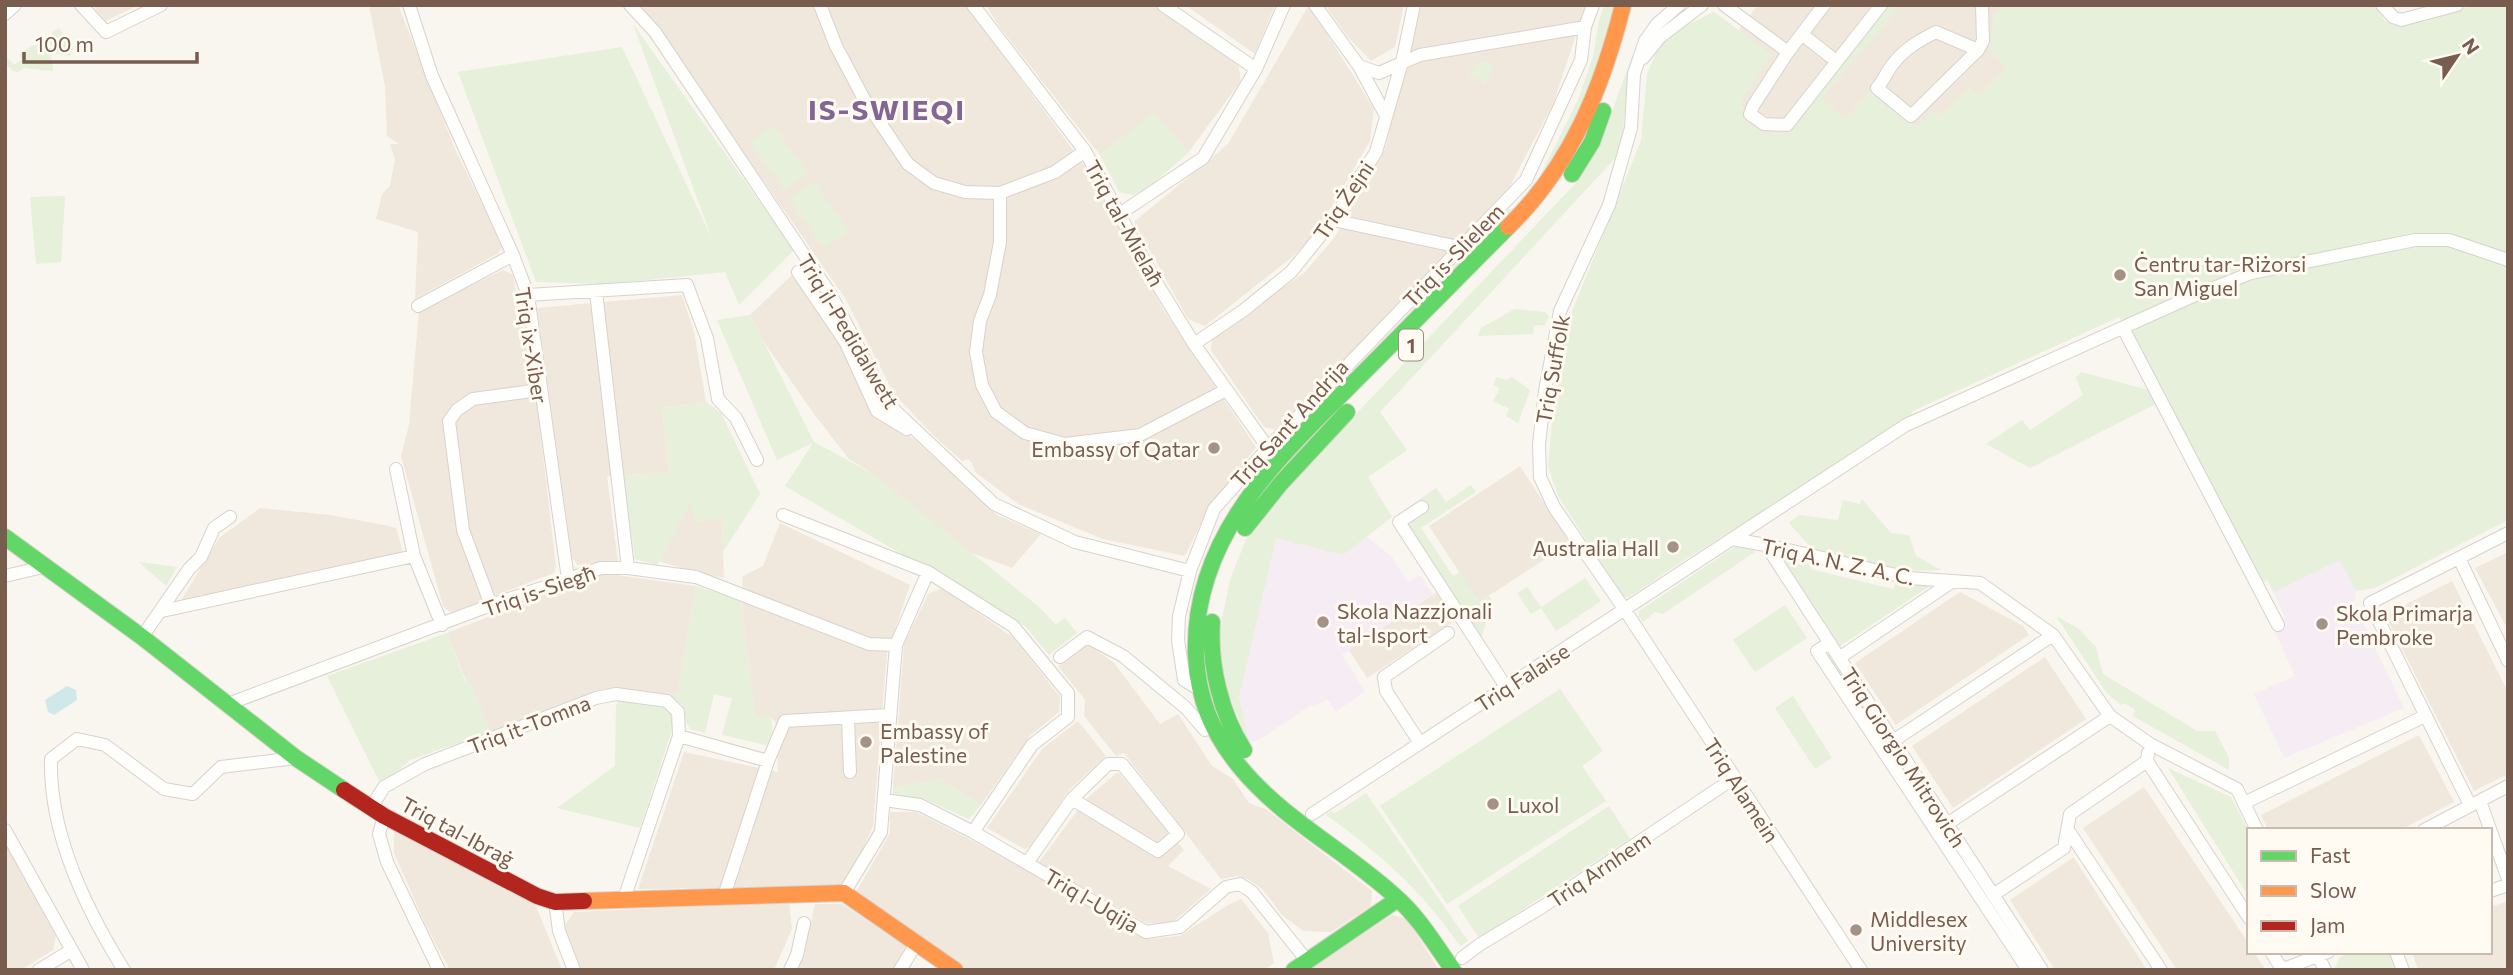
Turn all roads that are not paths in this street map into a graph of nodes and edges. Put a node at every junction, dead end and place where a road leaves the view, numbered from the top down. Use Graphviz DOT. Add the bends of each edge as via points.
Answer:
graph roads {
  1 [pos="15,5"];
  2 [pos="81,5"];
  3 [pos="161,5"];
  4 [pos="410,5"];
  5 [pos="630,5"];
  6 [pos="820,5"];
  7 [pos="973,5"];
  8 [pos="1163,5"];
  9 [pos="1284,5"];
  10 [pos="1315,5"];
  11 [pos="1414,5"];
  12 [pos="1593,5"];
  13 [pos="1679,5"];
  14 [pos="1702,5"];
  15 [pos="1724,5"];
  16 [pos="1824,5"];
  17 [pos="1881,5"];
  18 [pos="1982,5"];
  19 [pos="2382,5"];
  20 [pos="2457,5"];
  21 [pos="1631,6"];
  22 [pos="5,14"];
  23 [pos="1584,27"];
  24 [pos="1803,35"];
  25 [pos="1978,50"];
  26 [pos="1788,52"];
  27 [pos="1836,61"];
  28 [pos="1402,62"];
  29 [pos="1359,66"];
  30 [pos="1256,69"];
  31 [pos="1634,74"];
  32 [pos="1386,116"];
  33 [pos="1085,150"];
  34 [pos="1000,193"];
  35 [pos="1121,212"];
  36 [pos="1333,220"];
  37 [pos="1459,247"];
  38 [pos="513,255"];
  39 [pos="2508,260"];
  40 [pos="798,272"];
  41 [pos="596,292"];
  42 [pos="528,295"];
  43 [pos="418,306"];
  44 [pos="2123,328"];
  45 [pos="1195,344"];
  46 [pos="540,390"];
  47 [pos="1226,390"];
  48 [pos="921,437"];
  49 [pos="1268,448"];
  50 [pos="757,460"];
  51 [pos="396,469"];
  52 [pos="1422,507"];
  53 [pos="783,515"];
  54 [pos="230,517"];
  55 [pos="2508,533"];
  56 [pos="5,537"];
  57 [pos="1732,539"];
  58 [pos="1766,545"];
  59 [pos="414,555"];
  60 [pos="2459,558"];
  61 [pos="47,566"];
  62 [pos="628,568"];
  63 [pos="1190,571"];
  64 [pos="928,572"];
  65 [pos="5,576"];
  66 [pos="568,579"];
  67 [pos="1954,581"];
  68 [pos="491,605"];
  69 [pos="1625,610"];
  70 [pos="162,611"];
  71 [pos="442,625"];
  72 [pos="2278,625"];
  73 [pos="1448,633"];
  74 [pos="2053,635"];
  75 [pos="142,637"];
  76 [pos="1830,643"];
  77 [pos="896,645"];
  78 [pos="2505,646"];
  79 [pos="1060,657"];
  80 [pos="1839,658"];
  81 [pos="2508,661"];
  82 [pos="1184,680"];
  83 [pos="1506,687"];
  84 [pos="1200,691"];
  85 [pos="1174,700"];
  86 [pos="229,704"];
  87 [pos="889,715"];
  88 [pos="2110,716"];
  89 [pos="2425,716"];
  90 [pos="848,719"];
  91 [pos="679,736"];
  92 [pos="1893,741"];
  93 [pos="1420,743"];
  94 [pos="2150,744"];
  95 [pos="296,758"];
  96 [pos="768,761"];
  97 [pos="2147,761"];
  98 [pos="850,772"];
  99 [pos="1243,773"];
  100 [pos="1734,778"];
  101 [pos="2508,786"];
  102 [pos="1072,799"];
  103 [pos="884,800"];
  104 [pos="2244,803"];
  105 [pos="2475,803"];
  106 [pos="377,812"];
  107 [pos="1312,814"];
  108 [pos="1947,824"];
  109 [pos="2256,828"];
  110 [pos="2428,828"];
  111 [pos="2486,828"];
  112 [pos="5,830"];
  113 [pos="2068,830"];
  114 [pos="973,832"];
  115 [pos="2492,842"];
  116 [pos="1027,863"];
  117 [pos="2508,879"];
  118 [pos="844,893"];
  119 [pos="724,895"];
  120 [pos="1993,895"];
  121 [pos="624,899"];
  122 [pos="1398,899"];
  123 [pos="555,902"];
  124 [pos="2247,915"];
  125 [pos="804,923"];
  126 [pos="916,944"];
  127 [pos="72,950"];
  128 [pos="2272,954"];
  129 [pos="2320,954"];
  130 [pos="1301,966"];
  131 [pos="1462,966"];
  132 [pos="39,970"];
  133 [pos="83,970"];
  134 [pos="124,970"];
  135 [pos="439,970"];
  136 [pos="574,970"];
  137 [pos="790,970"];
  138 [pos="900,970"];
  139 [pos="955,970"];
  140 [pos="1861,970"];
  141 [pos="2028,970"];
  142 [pos="2042,970"];
  143 [pos="2161,970"];
  144 [pos="2282,970"];
  145 [pos="2325,970"];
  1 -- 22 [label="street"];
  2 -- 3 [label="street" via="106,32"];
  4 -- 38 [label="street, Triq ix-Xiber" via="432,76"];
  5 -- 48 [label="street, Triq il-Pedidalwett" via="655,32 831,295 888,404"];
  6 -- 34 [label="street" via="864,99 908,164 934,183 965,192"];
  7 -- 33 [label="street, Triq tal-Mielaħ"];
  8 -- 30 [label="street"];
  9 -- 30 [label="street"];
  10 -- 29 [label="street"];
  11 -- 28 [label="street, Triq Żejni"];
  12 -- 23 [label="street, Triq is-Slielem"];
  13 -- 31 [label="street, Triq Suffolk" via="1650,32"];
  14 -- 31 [label="street, Triq Suffolk" via="1646,51"];
  15 -- 26 [label="street"];
  16 -- 24 [label="street"];
  17 -- 27 [label="street"];
  18 -- 25 [label="street" via="1983,41"];
  19 -- 20 [label="street" via="2401,20"];
  21 -- 84 [label="main road, Triq Sant' Andrija / 1" via="1556,172 1527,209 1268,472 1228,526 1205,575 1195,635"];
  21 -- 107 [label="main road, Triq Sant' Andrija / 1" via="1592,142 1556,197 1281,483 1238,536 1219,582 1209,637 1228,719 1241,746 1268,778"];
  23 -- 28 [label="street"];
  23 -- 37 [label="street, Triq is-Slielem" via="1581,60 1526,180"];
  24 -- 26 [label="street"];
  24 -- 27 [label="street"];
  25 -- 25 [label="street" via="1911,116 1877,88 1916,41 1936,32"];
  26 -- 27 [label="street" via="1750,114 1764,124 1787,125"];
  28 -- 29 [label="street" via="1379,73"];
  28 -- 32 [label="street, Triq Żejni"];
  29 -- 32 [label="street"];
  30 -- 35 [label="street" via="1203,158"];
  31 -- 69 [label="street, Triq Suffolk" via="1631,128 1609,205 1560,311 1539,444 1539,477 1554,507"];
  32 -- 36 [label="street, Triq Żejni" via="1376,152"];
  33 -- 34 [label="street" via="1055,172"];
  33 -- 35 [label="street, Triq tal-Mielaħ"];
  34 -- 47 [label="street" via="1000,242 976,352 982,385 996,412 1025,433 1065,444 1140,435"];
  35 -- 45 [label="street, Triq tal-Mielaħ" via="1156,282"];
  36 -- 37 [label="street"];
  36 -- 45 [label="street, Triq Żejni" via="1291,272"];
  37 -- 49 [label="street, Triq is-Slielem"];
  38 -- 42 [label="street, Triq ix-Xiber"];
  38 -- 43 [label="street"];
  39 -- 44 [label="street, Triq Falaise" via="2449,240 2415,240 2251,273"];
  40 -- 48 [label="street" via="845,341 877,411"];
  41 -- 42 [label="street"];
  41 -- 50 [label="street" via="687,285 707,338 718,399 736,418"];
  41 -- 62 [label="street"];
  42 -- 46 [label="street, Triq ix-Xiber"];
  44 -- 57 [label="street, Triq Falaise" via="1906,425"];
  44 -- 72 [label="street"];
  45 -- 47 [label="street, Triq tal-Mielaħ"];
  46 -- 66 [label="street, Triq ix-Xiber"];
  46 -- 68 [label="street" via="473,399 449,421 463,530"];
  47 -- 49 [label="street, Triq tal-Mielaħ"];
  48 -- 63 [label="street, Triq il-Pedidalwett" via="993,504 1075,542"];
  49 -- 63 [label="street, Triq is-Slielem" via="1214,509"];
  51 -- 59 [label="street"];
  52 -- 83 [label="street" via="1399,522"];
  53 -- 64 [label="street"];
  54 -- 70 [label="street" via="214,528 201,557"];
  55 -- 60 [label="street"];
  56 -- 61 [label="main road, Triq tal-Ibraġ"];
  57 -- 58 [label="street, Triq A. N. Z. A. C."];
  57 -- 69 [label="street, Triq Falaise"];
  58 -- 67 [label="street, Triq A. N. Z. A. C." via="1909,578"];
  58 -- 76 [label="street, Triq Giorgio Mitrovich"];
  59 -- 70 [label="street"];
  59 -- 71 [label="street"];
  60 -- 78 [label="street"];
  60 -- 89 [label="street" via="2370,603"];
  61 -- 65 [label="street"];
  61 -- 75 [label="main road, Triq tal-Ibraġ"];
  62 -- 66 [label="street, Triq is-Siegħ" via="601,568"];
  62 -- 77 [label="street, Triq is-Siegħ" via="695,577 869,644"];
  63 -- 82 [label="street, Triq is-Slielem" via="1179,628"];
  64 -- 77 [label="street"];
  64 -- 114 [label="street" via="1013,626 1068,693 1068,717 1032,745"];
  66 -- 68 [label="street, Triq is-Siegħ"];
  67 -- 74 [label="street, Triq A. N. Z. A. C." via="1980,583"];
  67 -- 80 [label="street"];
  68 -- 71 [label="street, Triq is-Siegħ"];
  69 -- 83 [label="street, Triq Falaise"];
  69 -- 100 [label="street, Triq Alamein"];
  70 -- 75 [label="street"];
  71 -- 86 [label="street, Triq is-Siegħ"];
  73 -- 93 [label="street" via="1384,677 1386,691"];
  74 -- 88 [label="street, Triq A. N. Z. A. C."];
  74 -- 92 [label="street"];
  75 -- 86 [label="main road, Triq tal-Ibraġ"];
  76 -- 80 [label="street, Triq Giorgio Mitrovich"];
  76 -- 141 [label="street" via="1817,651"];
  77 -- 87 [label="street"];
  78 -- 81 [label="street"];
  79 -- 85 [label="street" via="1087,638 1124,656"];
  80 -- 92 [label="street, Triq Giorgio Mitrovich"];
  82 -- 84 [label="street"];
  82 -- 85 [label="street"];
  83 -- 93 [label="street, Triq Falaise"];
  84 -- 99 [label="main road, Triq Sant' Andrija / 1" via="1208,719"];
  85 -- 99 [label="street" via="1202,725 1220,754"];
  86 -- 95 [label="main road, Triq tal-Ibraġ"];
  87 -- 90 [label="street"];
  87 -- 103 [label="street"];
  88 -- 94 [label="street, Triq A. N. Z. A. C."];
  88 -- 108 [label="street"];
  89 -- 104 [label="street"];
  89 -- 105 [label="street"];
  90 -- 96 [label="street" via="785,722"];
  90 -- 98 [label="street"];
  91 -- 96 [label="street"];
  91 -- 106 [label="street, Triq it-Tomna" via="678,712 667,701 616,694 596,698 425,764 384,787"];
  91 -- 121 [label="street"];
  92 -- 108 [label="street, Triq Giorgio Mitrovich"];
  93 -- 107 [label="street, Triq Falaise"];
  94 -- 97 [label="street"];
  94 -- 104 [label="street, Triq A. N. Z. A. C." via="2237,789"];
  95 -- 106 [label="main road, Triq tal-Ibraġ"];
  95 -- 134 [label="street" via="221,767 193,794 164,789 105,745 76,739 51,759 50,786 64,844 83,894"];
  96 -- 119 [label="street"];
  97 -- 113 [label="street" via="2070,814"];
  97 -- 124 [label="street"];
  99 -- 122 [label="main road, Triq Sant' Andrija / 1"];
  100 -- 131 [label="street, Triq Arnhem" via="1479,944"];
  100 -- 140 [label="street, Triq Alamein"];
  101 -- 105 [label="street"];
  102 -- 102 [label="street" via="1108,764 1122,764 1178,834 1158,850"];
  102 -- 116 [label="street"];
  103 -- 114 [label="street, Triq l-Uqija" via="920,805"];
  103 -- 118 [label="street" via="881,832"];
  104 -- 109 [label="street"];
  105 -- 110 [label="street"];
  105 -- 111 [label="street"];
  106 -- 123 [label="main road, Triq tal-Ibraġ"];
  106 -- 135 [label="street" via="387,862"];
  107 -- 131 [label="main road, Triq Sant' Andrija / 1" via="1407,890 1429,913"];
  108 -- 120 [label="street, Triq Giorgio Mitrovich"];
  112 -- 127 [label="street"];
  113 -- 120 [label="street" via="2063,848"];
  113 -- 143 [label="street"];
  114 -- 116 [label="street, Triq l-Uqija"];
  115 -- 117 [label="street"];
  116 -- 130 [label="street, Triq l-Uqija" via="1146,932 1180,927 1226,887 1240,884 1252,892"];
  118 -- 119 [label="main road, Triq tal-Ibraġ"];
  118 -- 126 [label="main road"];
  119 -- 121 [label="main road, Triq tal-Ibraġ"];
  120 -- 142 [label="street, Triq Giorgio Mitrovich"];
  121 -- 123 [label="main road, Triq tal-Ibraġ"];
  122 -- 130 [label="main road"];
  122 -- 131 [label="main road, Triq Sant' Andrija / 1"];
  123 -- 136 [label="street" via="559,931"];
  125 -- 137 [label="street"];
  126 -- 138 [label="street"];
  126 -- 139 [label="main road"];
  127 -- 132 [label="street"];
  127 -- 133 [label="street"];
  128 -- 144 [label="street"];
  129 -- 144 [label="street"];
  129 -- 145 [label="street"];
}
